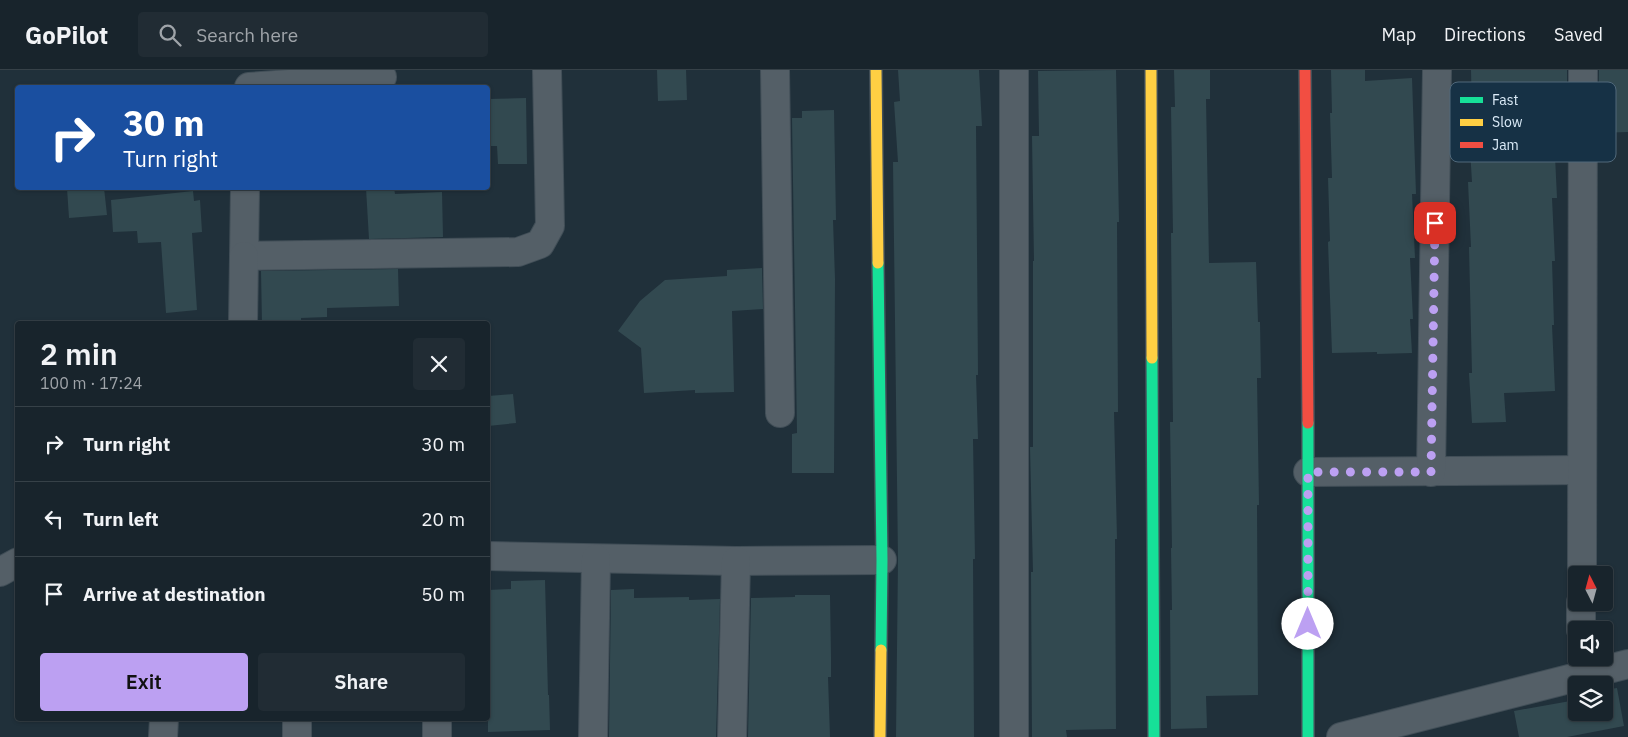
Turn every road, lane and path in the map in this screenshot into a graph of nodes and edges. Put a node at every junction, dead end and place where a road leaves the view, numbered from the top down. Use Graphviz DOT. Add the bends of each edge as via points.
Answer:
graph roads {
  1 [pos="546,70"];
  2 [pos="775,70"];
  3 [pos="876,70"];
  4 [pos="1014,70"];
  5 [pos="1151,70"];
  6 [pos="1305,70"];
  7 [pos="1437,70"];
  8 [pos="382,77"];
  9 [pos="249,81"];
  10 [pos="1583,162"];
  11 [pos="245,190"];
  12 [pos="244,256"];
  13 [pos="243,321"];
  14 [pos="780,413"];
  15 [pos="1582,470"];
  16 [pos="1308,472"];
  17 [pos="1431,472"];
  18 [pos="490,556"];
  19 [pos="596,559"];
  20 [pos="882,560"];
  21 [pos="736,561"];
  22 [pos="15,564"];
  23 [pos="1582,566"];
  24 [pos="0,572"];
  25 [pos="1628,664"];
  26 [pos="1581,667"];
  27 [pos="164,721"];
  28 [pos="298,721"];
  29 [pos="437,721"];
  30 [pos="163,737"];
  31 [pos="297,737"];
  32 [pos="437,737"];
  33 [pos="593,737"];
  34 [pos="732,737"];
  35 [pos="880,737"];
  36 [pos="1014,737"];
  37 [pos="1154,737"];
  38 [pos="1308,737"];
  39 [pos="1341,737"];
  1 -- 12 [label="street" via="550,226 540,244 518,252"];
  2 -- 14 [label="street"];
  3 -- 20 [label="street"];
  4 -- 36 [label="street"];
  5 -- 37 [label="street"];
  6 -- 16 [label="street"];
  7 -- 17 [label="street"];
  8 -- 9 [label="street"];
  10 -- 15 [label="street"];
  11 -- 12 [label="street"];
  12 -- 13 [label="street"];
  15 -- 17 [label="street"];
  15 -- 23 [label="street"];
  16 -- 17 [label="street"];
  16 -- 38 [label="street"];
  18 -- 19 [label="street"];
  19 -- 21 [label="street"];
  19 -- 33 [label="street"];
  20 -- 21 [label="street"];
  20 -- 35 [label="street"];
  21 -- 34 [label="street"];
  22 -- 24 [label="street"];
  25 -- 26 [label="street"];
  26 -- 39 [label="street"];
  27 -- 30 [label="street"];
  28 -- 31 [label="street"];
  29 -- 32 [label="street"];
}
